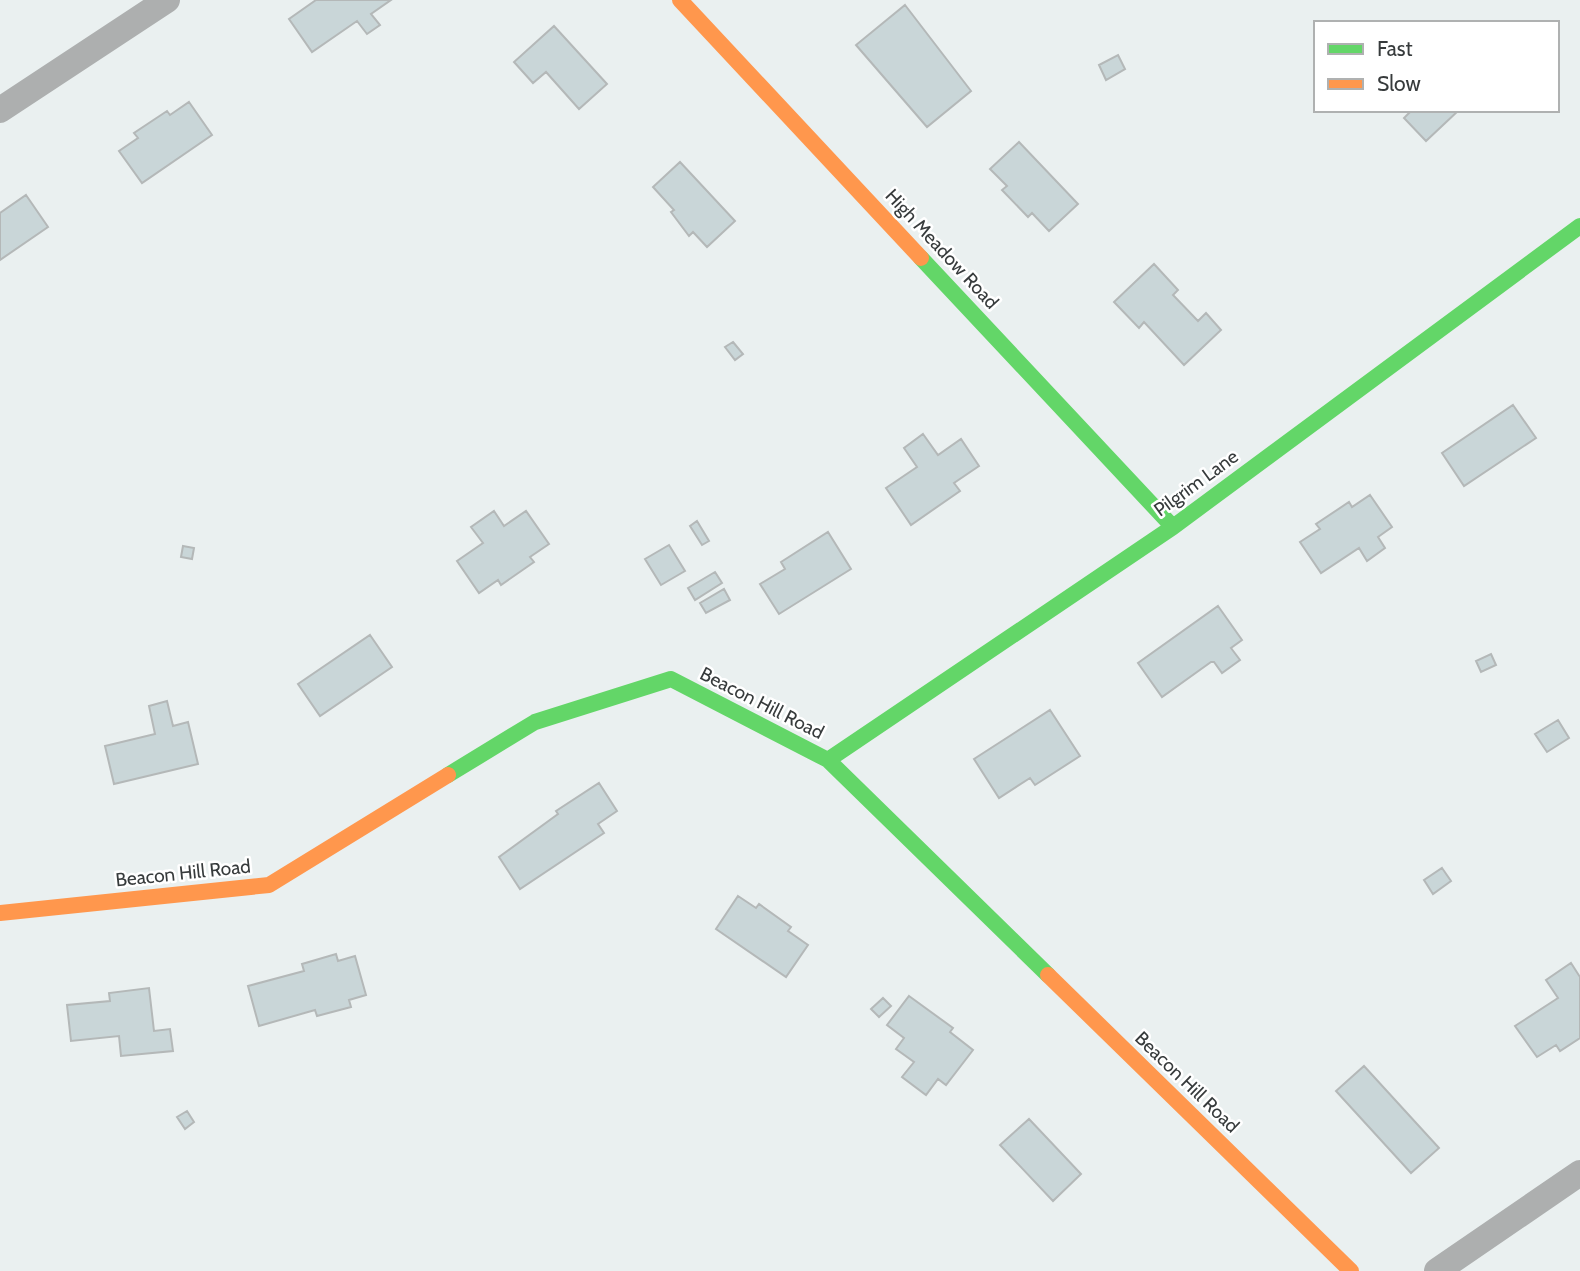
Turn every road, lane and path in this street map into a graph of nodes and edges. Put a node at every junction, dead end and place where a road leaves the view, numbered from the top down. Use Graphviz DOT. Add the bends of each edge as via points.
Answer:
graph roads {
  1 [pos="167,0"];
  2 [pos="680,0"];
  3 [pos="0,110"];
  4 [pos="1580,226"];
  5 [pos="1173,527"];
  6 [pos="828,760"];
  7 [pos="0,913"];
  8 [pos="1580,1173"];
  9 [pos="1351,1271"];
  10 [pos="1437,1271"];
  1 -- 3 [label="street"];
  2 -- 5 [label="street, High Meadow Road"];
  4 -- 5 [label="street, Pilgrim Lane"];
  5 -- 6 [label="street, Pilgrim Lane"];
  6 -- 7 [label="street, Beacon Hill Road" via="671,679 535,722 269,886"];
  6 -- 9 [label="street, Beacon Hill Road"];
  8 -- 10 [label="street"];
}
